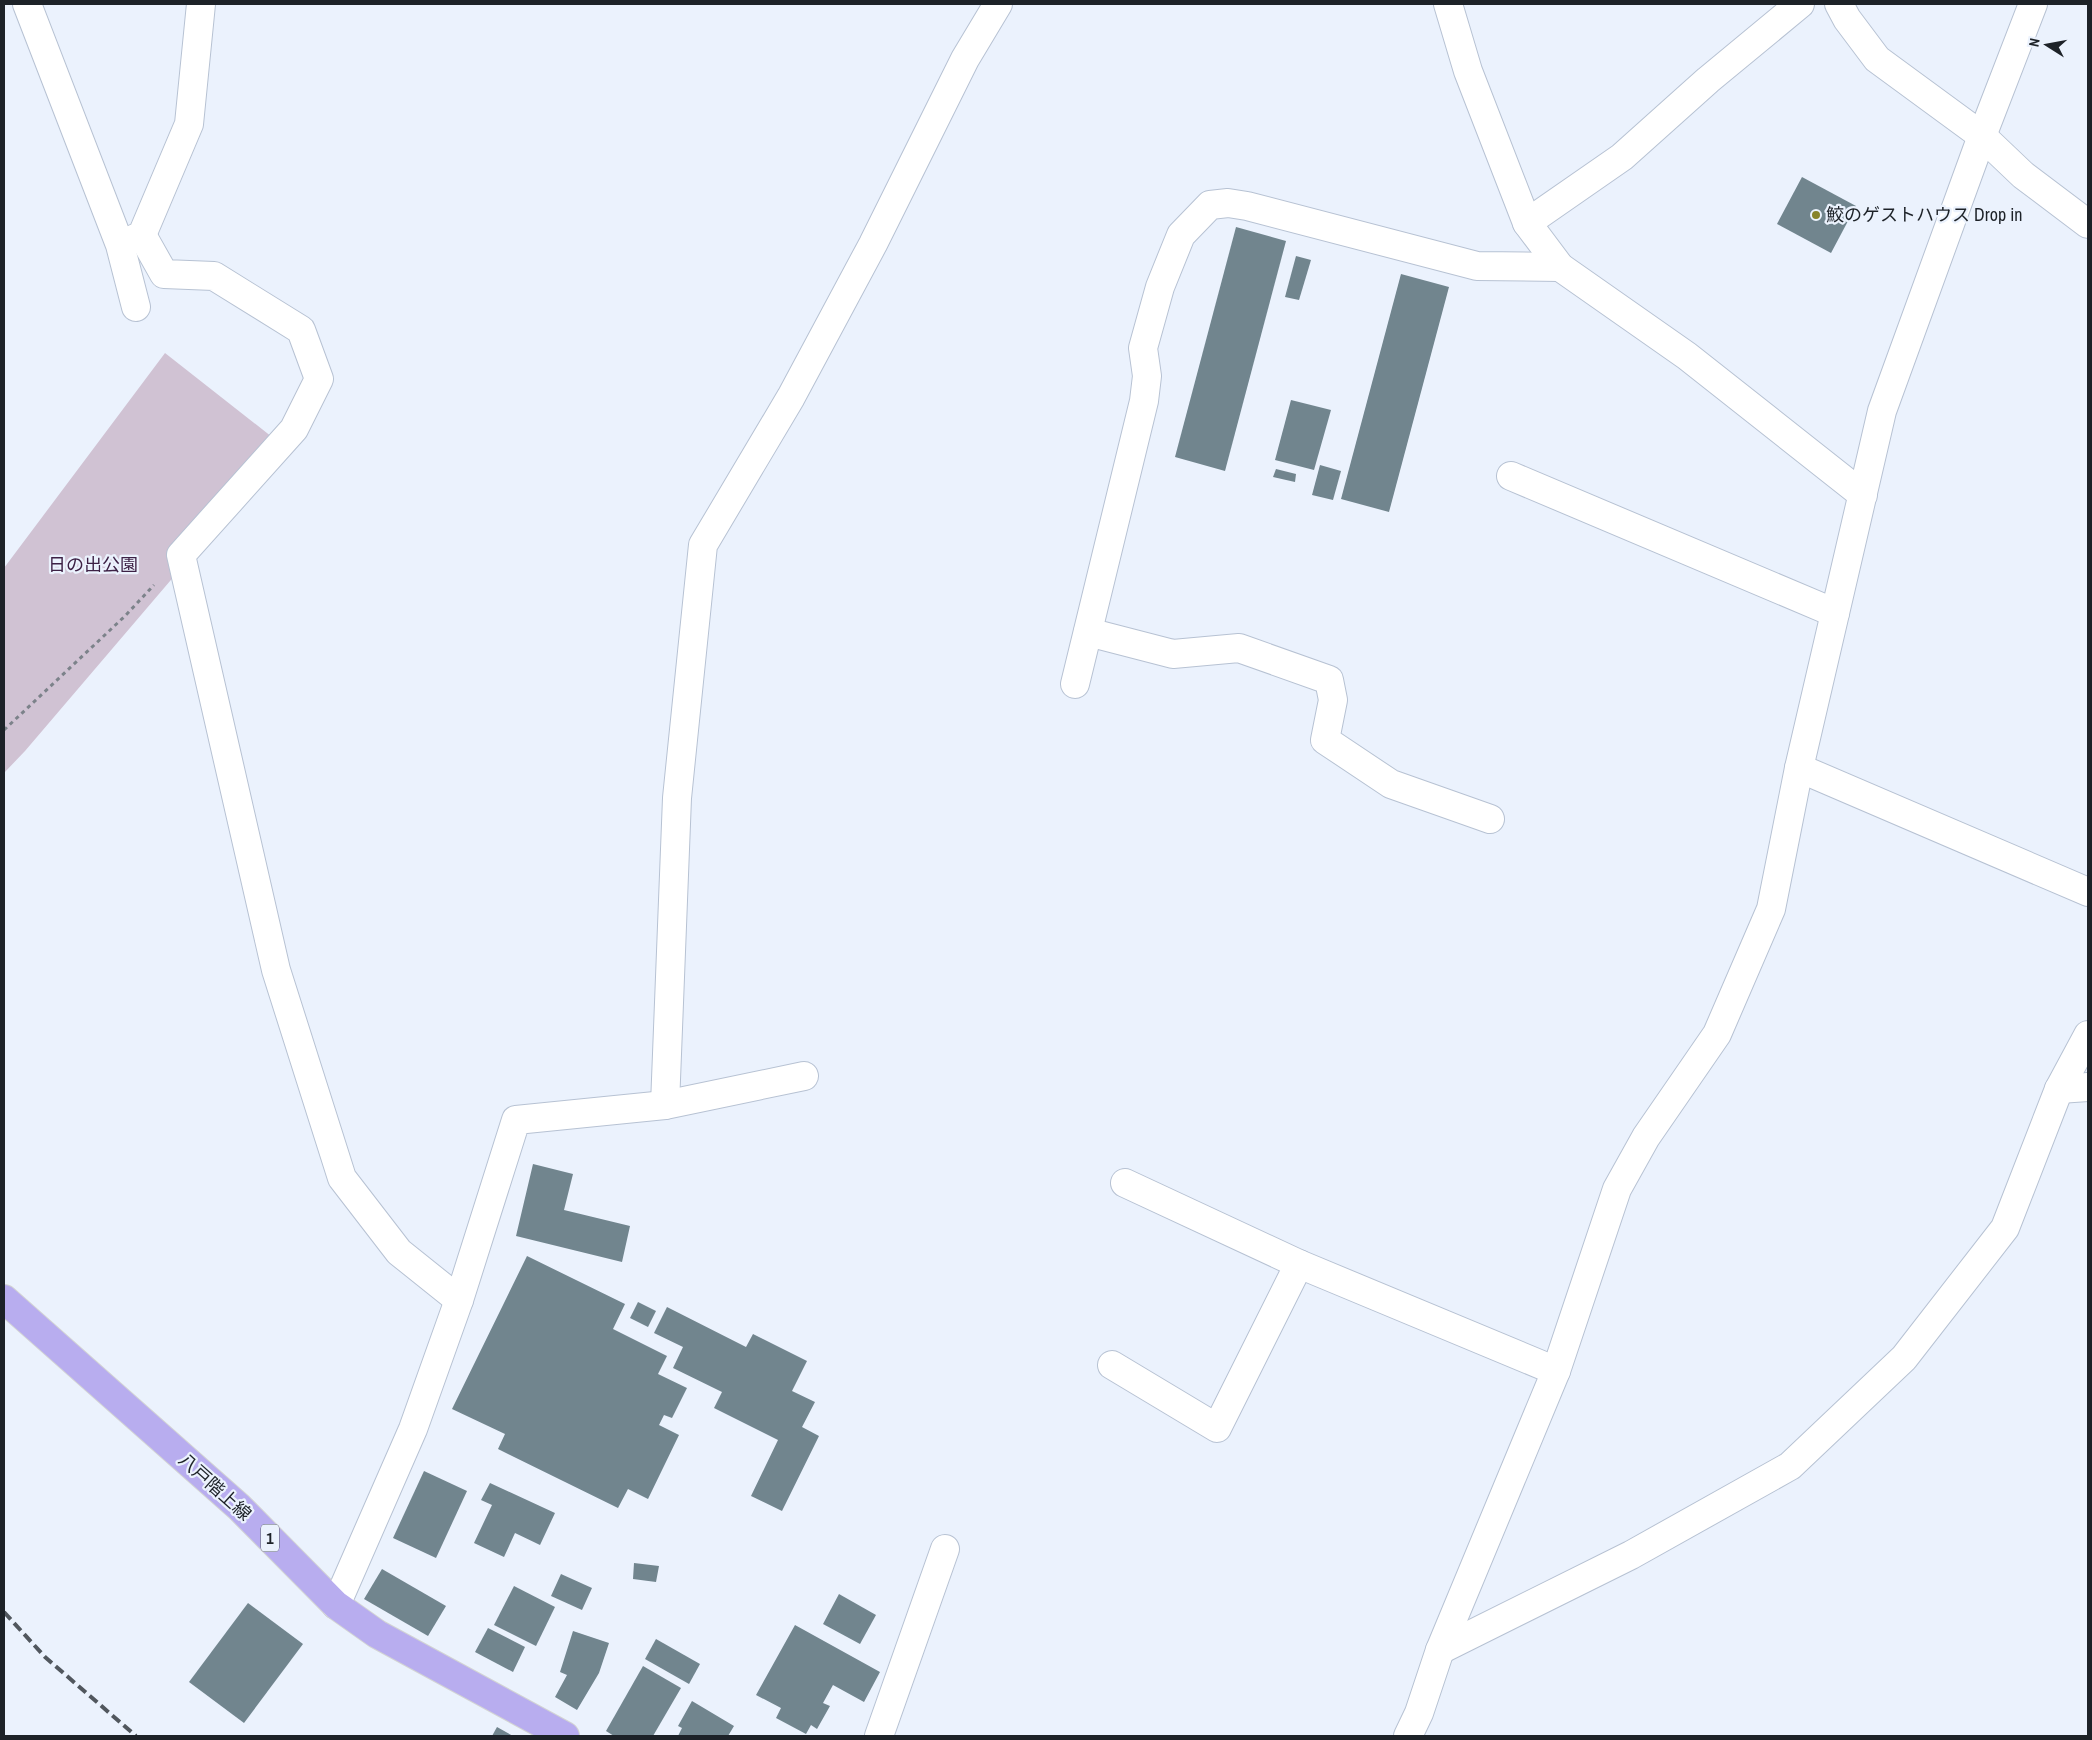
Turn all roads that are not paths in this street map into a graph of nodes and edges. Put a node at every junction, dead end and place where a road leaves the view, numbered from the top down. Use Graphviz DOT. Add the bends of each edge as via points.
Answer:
graph roads {
  1 [pos="27,4"];
  2 [pos="201,4"];
  3 [pos="998,4"];
  4 [pos="1448,4"];
  5 [pos="1800,4"];
  6 [pos="1839,4"];
  7 [pos="2033,4"];
  8 [pos="1982,136"];
  9 [pos="1527,222"];
  10 [pos="2088,224"];
  11 [pos="131,240"];
  12 [pos="1560,268"];
  13 [pos="136,307"];
  14 [pos="1511,476"];
  15 [pos="1863,495"];
  16 [pos="1835,613"];
  17 [pos="1088,632"];
  18 [pos="1075,684"];
  19 [pos="1799,768"];
  20 [pos="1490,819"];
  21 [pos="2088,892"];
  22 [pos="2088,1035"];
  23 [pos="804,1076"];
  24 [pos="2088,1086"];
  25 [pos="2059,1089"];
  26 [pos="665,1106"];
  27 [pos="1125,1183"];
  28 [pos="1299,1264"];
  29 [pos="4,1299"];
  30 [pos="459,1300"];
  31 [pos="1112,1364"];
  32 [pos="1556,1371"];
  33 [pos="945,1549"];
  34 [pos="336,1605"];
  35 [pos="1440,1650"];
  36 [pos="565,1736"];
  37 [pos="879,1736"];
  38 [pos="1408,1736"];
  1 -- 11 [label="street"];
  2 -- 11 [label="street" via="189,124"];
  3 -- 26 [label="street" via="965,59 873,244 791,398 703,545 677,798"];
  4 -- 9 [label="street" via="1468,71"];
  5 -- 9 [label="street" via="1622,157"];
  6 -- 8 [label="street" via="1877,59"];
  7 -- 8 [label="street"];
  8 -- 10 [label="street" via="2023,175"];
  8 -- 15 [label="street" via="1882,411"];
  9 -- 12 [label="street"];
  11 -- 13 [label="street"];
  11 -- 30 [label="street" via="164,274 214,276 301,330 319,379 294,430 181,555 276,970 342,1178 399,1252"];
  12 -- 15 [label="street" via="1687,356"];
  12 -- 17 [label="street" via="1477,266 1247,206 1210,205 1181,235 1160,286 1143,348 1147,376 1144,401"];
  14 -- 16 [label="street"];
  15 -- 16 [label="street"];
  16 -- 19 [label="street"];
  17 -- 18 [label="street"];
  17 -- 20 [label="street" via="1173,654 1239,648 1329,680 1333,700 1325,740 1391,784"];
  19 -- 21 [label="street"];
  19 -- 32 [label="street" via="1771,909 1716,1034 1646,1137 1617,1189"];
  22 -- 25 [label="street"];
  23 -- 26 [label="street"];
  24 -- 25 [label="street"];
  25 -- 35 [label="street" via="2005,1228 1904,1358 1790,1466 1631,1554"];
  26 -- 30 [label="street" via="516,1120"];
  27 -- 28 [label="street"];
  28 -- 31 [label="street" via="1217,1428"];
  28 -- 32 [label="street"];
  29 -- 34 [label="main road, 八戸階上線 / 1" via="239,1507"];
  30 -- 34 [label="street" via="413,1429"];
  32 -- 35 [label="street"];
  33 -- 37 [label="street"];
  34 -- 36 [label="main road, 八戸階上線 / 1" via="377,1634"];
  35 -- 38 [label="street"];
}
